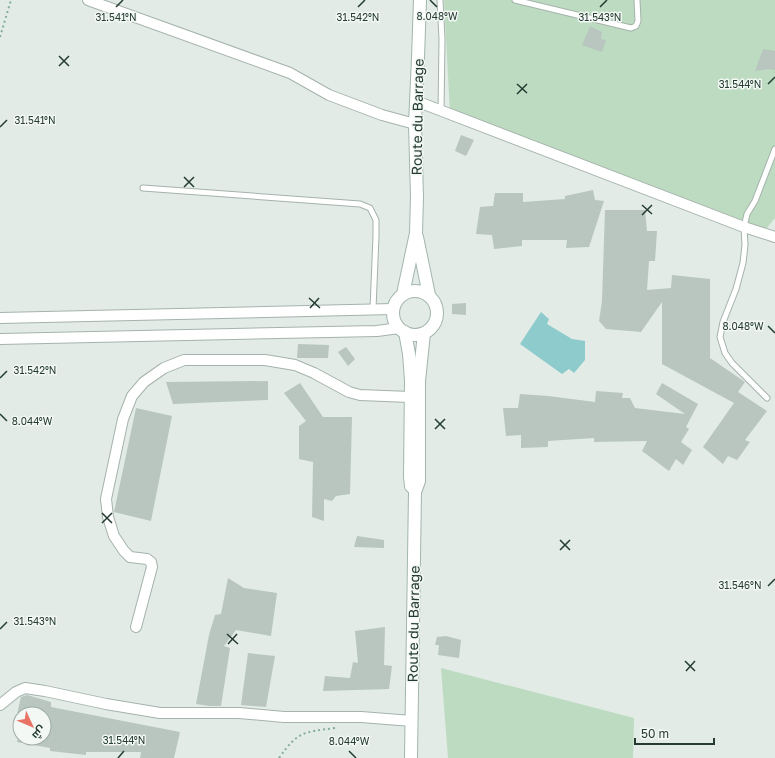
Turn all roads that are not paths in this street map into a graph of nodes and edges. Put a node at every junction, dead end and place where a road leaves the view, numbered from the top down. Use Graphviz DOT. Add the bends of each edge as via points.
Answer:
graph roads {
  1 [pos="88,0"];
  2 [pos="420,0"];
  3 [pos="440,0"];
  4 [pos="515,0"];
  5 [pos="637,0"];
  6 [pos="416,101"];
  7 [pos="441,111"];
  8 [pos="415,124"];
  9 [pos="775,148"];
  10 [pos="143,188"];
  11 [pos="744,227"];
  12 [pos="416,233"];
  13 [pos="775,237"];
  14 [pos="403,294"];
  15 [pos="428,295"];
  16 [pos="373,309"];
  17 [pos="393,309"];
  18 [pos="0,318"];
  19 [pos="402,330"];
  20 [pos="424,333"];
  21 [pos="0,339"];
  22 [pos="410,396"];
  23 [pos="767,398"];
  24 [pos="415,490"];
  25 [pos="136,628"];
  26 [pos="0,705"];
  27 [pos="412,721"];
  28 [pos="411,758"];
  1 -- 8 [label="street" via="290,73 329,96"];
  2 -- 6 [label="main road, Route du Barrage"];
  3 -- 7 [label="lane"];
  4 -- 5 [label="lane" via="631,28 636,26 638,21"];
  6 -- 7 [label="street"];
  6 -- 8 [label="main road, Route du Barrage"];
  7 -- 11 [label="street"];
  8 -- 12 [label="main road, Route du Barrage"];
  9 -- 11 [label="lane"];
  10 -- 16 [label="lane" via="360,204 370,208 376,220"];
  11 -- 13 [label="street"];
  11 -- 23 [label="lane" via="743,264 720,337 725,353 732,363"];
  12 -- 14 [label="main road, Route du Barrage"];
  12 -- 15 [label="main road, Route du Barrage"];
  14 -- 15 [label="main road" via="416,290"];
  14 -- 17 [label="main road, Route du Barrage" via="399,296"];
  15 -- 20 [label="main road, Route du Barrage" via="437,306 438,314 431,329"];
  16 -- 17 [label="street"];
  16 -- 18 [label="street"];
  17 -- 19 [label="main road, Route du Barrage" via="394,322"];
  19 -- 20 [label="main road" via="414,335"];
  19 -- 21 [label="street"];
  19 -- 22 [label="main road, Route du Barrage" via="410,364"];
  20 -- 24 [label="main road, Route du Barrage" via="419,381 419,481"];
  22 -- 24 [label="main road, Route du Barrage" via="410,473 411,486"];
  22 -- 25 [label="street" via="360,395 295,365 265,360 184,360 164,368 144,382 132,396 123,419 106,498 114,536 124,551 130,556 151,562 152,567"];
  24 -- 27 [label="main road, Route du Barrage"];
  26 -- 27 [label="street" via="25,688 160,713 239,713"];
  27 -- 28 [label="main road, Route du Barrage"];
}
